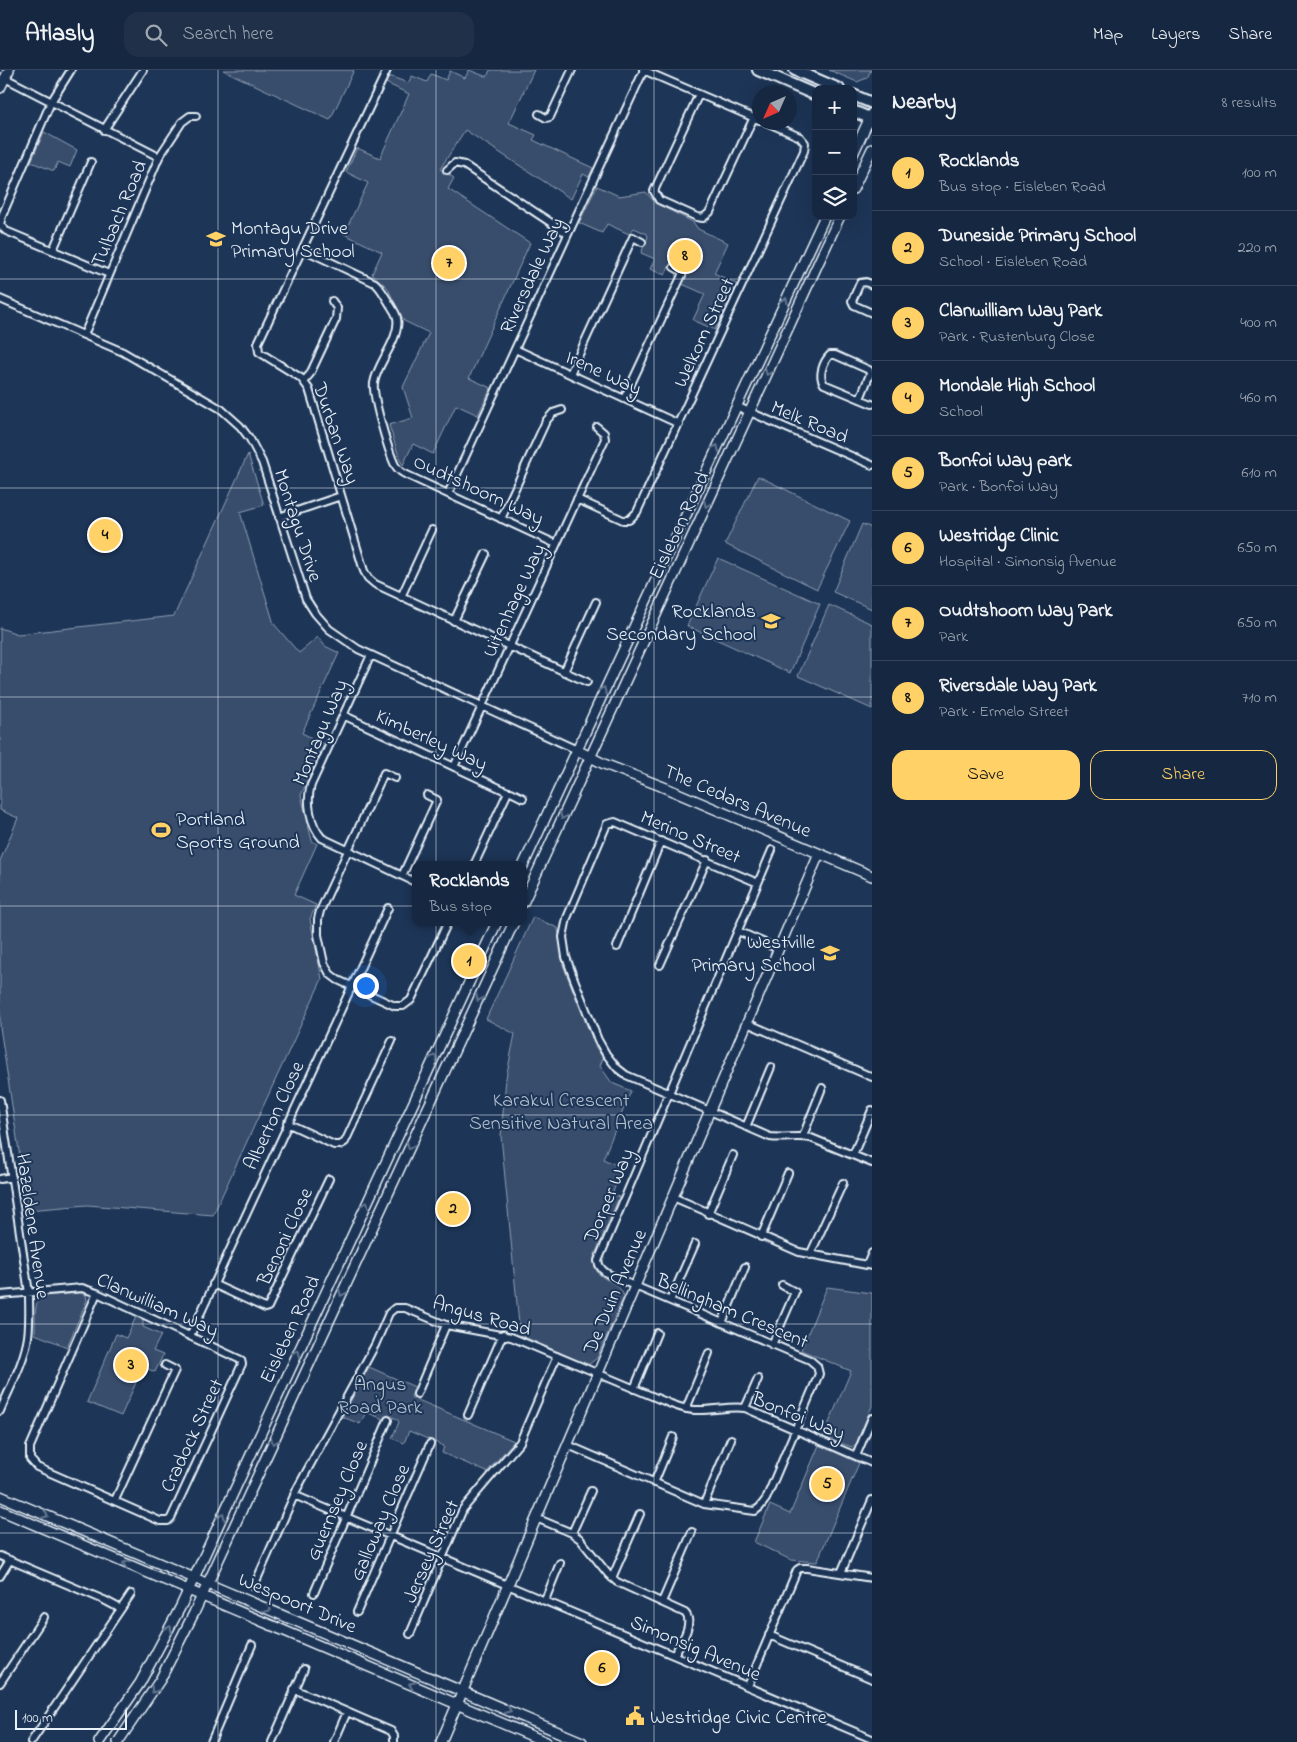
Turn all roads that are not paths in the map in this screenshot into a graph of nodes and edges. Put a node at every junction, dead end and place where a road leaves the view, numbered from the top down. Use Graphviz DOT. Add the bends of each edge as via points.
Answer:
graph roads {
  1 [pos="72,70"];
  2 [pos="143,70"];
  3 [pos="388,70"];
  4 [pos="572,70"];
  5 [pos="644,70"];
  6 [pos="758,70"];
  7 [pos="795,70"];
  8 [pos="7,74"];
  9 [pos="830,85"];
  10 [pos="0,88"];
  11 [pos="812,93"];
  12 [pos="698,94"];
  13 [pos="857,97"];
  14 [pos="51,102"];
  15 [pos="872,103"];
  16 [pos="857,112"];
  17 [pos="539,114"];
  18 [pos="196,116"];
  19 [pos="752,116"];
  20 [pos="871,116"];
  21 [pos="752,128"];
  22 [pos="104,130"];
  23 [pos="784,130"];
  24 [pos="857,146"];
  25 [pos="872,149"];
  26 [pos="159,157"];
  27 [pos="91,162"];
  28 [pos="447,170"];
  29 [pos="857,181"];
  30 [pos="823,220"];
  31 [pos="838,220"];
  32 [pos="568,234"];
  33 [pos="642,242"];
  34 [pos="304,249"];
  35 [pos="53,250"];
  36 [pos="674,267"];
  37 [pos="109,274"];
  38 [pos="872,285"];
  39 [pos="0,299"];
  40 [pos="332,301"];
  41 [pos="872,313"];
  42 [pos="84,335"];
  43 [pos="515,348"];
  44 [pos="570,374"];
  45 [pos="304,381"];
  46 [pos="624,399"];
  47 [pos="860,399"];
  48 [pos="872,404"];
  49 [pos="736,406"];
  50 [pos="562,410"];
  51 [pos="750,412"];
  52 [pos="679,424"];
  53 [pos="597,427"];
  54 [pos="872,464"];
  55 [pos="448,494"];
  56 [pos="341,496"];
  57 [pos="577,499"];
  58 [pos="279,517"];
  59 [pos="501,519"];
  60 [pos="432,530"];
  61 [pos="556,544"];
  62 [pos="486,554"];
  63 [pos="401,596"];
  64 [pos="596,602"];
  65 [pos="454,621"];
  66 [pos="509,646"];
  67 [pos="371,655"];
  68 [pos="564,672"];
  69 [pos="587,682"];
  70 [pos="481,706"];
  71 [pos="343,715"];
  72 [pos="577,750"];
  73 [pos="590,756"];
  74 [pos="454,767"];
  75 [pos="395,778"];
  76 [pos="508,792"];
  77 [pos="427,795"];
  78 [pos="523,798"];
  79 [pos="661,841"];
  80 [pos="772,850"];
  81 [pos="347,851"];
  82 [pos="819,854"];
  83 [pos="707,860"];
  84 [pos="476,861"];
  85 [pos="525,861"];
  86 [pos="402,876"];
  87 [pos="872,876"];
  88 [pos="412,881"];
  89 [pos="758,883"];
  90 [pos="527,893"];
  91 [pos="388,908"];
  92 [pos="446,926"];
  93 [pos="495,926"];
  94 [pos="512,926"];
  95 [pos="738,931"];
  96 [pos="617,947"];
  97 [pos="778,950"];
  98 [pos="660,965"];
  99 [pos="351,986"];
  100 [pos="747,1024"];
  101 [pos="392,1041"];
  102 [pos="771,1067"];
  103 [pos="872,1077"];
  104 [pos="822,1088"];
  105 [pos="669,1094"];
  106 [pos="0,1100"];
  107 [pos="872,1110"];
  108 [pos="710,1111"];
  109 [pos="287,1123"];
  110 [pos="746,1126"];
  111 [pos="803,1136"];
  112 [pos="733,1155"];
  113 [pos="853,1155"];
  114 [pos="872,1163"];
  115 [pos="788,1173"];
  116 [pos="12,1177"];
  117 [pos="0,1179"];
  118 [pos="329,1179"];
  119 [pos="843,1183"];
  120 [pos="673,1197"];
  121 [pos="708,1214"];
  122 [pos="761,1237"];
  123 [pos="696,1244"];
  124 [pos="872,1253"];
  125 [pos="810,1255"];
  126 [pos="869,1266"];
  127 [pos="745,1267"];
  128 [pos="213,1284"];
  129 [pos="782,1285"];
  130 [pos="635,1286"];
  131 [pos="29,1293"];
  132 [pos="97,1293"];
  133 [pos="0,1295"];
  134 [pos="670,1301"];
  135 [pos="722,1323"];
  136 [pos="446,1325"];
  137 [pos="657,1333"];
  138 [pos="503,1334"];
  139 [pos="190,1336"];
  140 [pos="772,1345"];
  141 [pos="709,1353"];
  142 [pos="557,1356"];
  143 [pos="242,1361"];
  144 [pos="165,1365"];
  145 [pos="598,1374"];
  146 [pos="758,1379"];
  147 [pos="634,1389"];
  148 [pos="417,1394"];
  149 [pos="745,1408"];
  150 [pos="686,1409"];
  151 [pos="0,1411"];
  152 [pos="468,1416"];
  153 [pos="872,1418"];
  154 [pos="388,1420"];
  155 [pos="796,1430"];
  156 [pos="672,1437"];
  157 [pos="731,1439"];
  158 [pos="430,1444"];
  159 [pos="568,1445"];
  160 [pos="856,1456"];
  161 [pos="872,1462"];
  162 [pos="654,1482"];
  163 [pos="591,1491"];
  164 [pos="294,1495"];
  165 [pos="0,1496"];
  166 [pos="115,1500"];
  167 [pos="872,1500"];
  168 [pos="704,1504"];
  169 [pos="0,1510"];
  170 [pos="640,1514"];
  171 [pos="348,1517"];
  172 [pos="536,1518"];
  173 [pos="692,1532"];
  174 [pos="572,1533"];
  175 [pos="391,1535"];
  176 [pos="0,1556"];
  177 [pos="444,1557"];
  178 [pos="10,1560"];
  179 [pos="560,1563"];
  180 [pos="841,1573"];
  181 [pos="0,1576"];
  182 [pos="194,1578"];
  183 [pos="612,1578"];
  184 [pos="872,1578"];
  185 [pos="208,1583"];
  186 [pos="508,1585"];
  187 [pos="254,1586"];
  188 [pos="189,1590"];
  189 [pos="314,1593"];
  190 [pos="131,1594"];
  191 [pos="203,1596"];
  192 [pos="545,1600"];
  193 [pos="662,1602"];
  194 [pos="121,1610"];
  195 [pos="357,1612"];
  196 [pos="44,1617"];
  197 [pos="410,1634"];
  198 [pos="769,1635"];
  199 [pos="252,1645"];
  200 [pos="674,1655"];
  201 [pos="304,1668"];
  202 [pos="871,1676"];
  203 [pos="0,1682"];
  204 [pos="748,1686"];
  205 [pos="294,1689"];
  206 [pos="463,1691"];
  207 [pos="457,1704"];
  208 [pos="347,1712"];
  209 [pos="872,1739"];
  210 [pos="31,1742"];
  211 [pos="99,1742"];
  212 [pos="118,1742"];
  213 [pos="211,1742"];
  214 [pos="272,1742"];
  215 [pos="334,1742"];
  216 [pos="394,1742"];
  217 [pos="441,1742"];
  218 [pos="546,1742"];
  219 [pos="582,1742"];
  1 -- 14 [label="street"];
  2 -- 22 [label="street"];
  3 -- 34 [label="street, Durban Way"];
  4 -- 17 [label="street" via="550,117"];
  5 -- 12 [label="street"];
  5 -- 32 [label="street, Riversdale Way"];
  6 -- 11 [label="main road"];
  7 -- 9 [label="main road"];
  8 -- 10 [label="main road"];
  8 -- 14 [label="street"];
  12 -- 19 [label="street"];
  12 -- 21 [label="street" via="654,191 659,200 703,218 710,212"];
  13 -- 15 [label="main road"];
  14 -- 22 [label="street"];
  14 -- 35 [label="street" via="2,216 1,227"];
  16 -- 20 [label="main road"];
  18 -- 26 [label="street, Tulbach Road" via="182,122"];
  20 -- 24 [label="main road"];
  22 -- 26 [label="street"];
  23 -- 52 [label="street, Welkom Street" via="800,137 805,143 804,151"];
  25 -- 29 [label="main road"];
  26 -- 37 [label="street, Tulbach Road"];
  27 -- 35 [label="street"];
  28 -- 32 [label="street" via="455,163 464,165"];
  49 -- 30 [label="main road, Eisleben Road, one-way"];
  31 -- 51 [label="main road, Eisleben Road, one-way"];
  32 -- 43 [label="street, Riversdale Way"];
  33 -- 44 [label="street" via="632,237"];
  34 -- 45 [label="street, Durban Way" via="258,343 258,349 265,358"];
  34 -- 55 [label="street, Oudtshoorn Way" via="371,280 380,287 396,314 397,330 374,381 374,395 398,469"];
  35 -- 37 [label="street"];
  36 -- 46 [label="street" via="683,273"];
  37 -- 42 [label="street, Tulbach Road"];
  38 -- 41 [label="street" via="861,282 852,301"];
  39 -- 42 [label="street, Montagu Drive"];
  40 -- 45 [label="street" via="337,308 336,319"];
  42 -- 58 [label="street, Montagu Drive" via="163,374 231,417 257,451"];
  43 -- 44 [label="street, Irene Way"];
  43 -- 55 [label="street, Riversdale Way"];
  44 -- 46 [label="street, Irene Way"];
  45 -- 56 [label="street, Durban Way"];
  46 -- 52 [label="street, Irene Way"];
  47 -- 47 [label="street" via="821,380 820,375 830,355 869,370"];
  47 -- 48 [label="street"];
  49 -- 51 [label="street, Melk Road"];
  72 -- 49 [label="main road, Eisleben Road, one-way"];
  50 -- 59 [label="street" via="553,412 546,421"];
  51 -- 54 [label="street, Melk Road"];
  51 -- 73 [label="main road, Eisleben Road, one-way"];
  52 -- 57 [label="street, Welkom Street" via="632,518 623,520"];
  53 -- 57 [label="street, Uitenhage Way" via="605,439"];
  55 -- 59 [label="street, Oudtshoorn Way"];
  56 -- 58 [label="street"];
  56 -- 63 [label="street, Durban Way" via="366,575 375,584"];
  57 -- 61 [label="street, Uitenhage Way"];
  58 -- 67 [label="street, Montagu Drive" via="303,592 315,613 348,644"];
  59 -- 61 [label="street, Oudtshoorn Way"];
  60 -- 63 [label="street"];
  61 -- 66 [label="street, Uitenhage Way"];
  62 -- 65 [label="street"];
  63 -- 65 [label="street, Durban Way"];
  64 -- 68 [label="street"];
  65 -- 66 [label="street, Durban Way"];
  66 -- 68 [label="street, Durban Way"];
  66 -- 70 [label="street, Uitenhage Way"];
  67 -- 70 [label="street, Montagu Drive"];
  67 -- 71 [label="street, Montagu Way"];
  68 -- 69 [label="street, Durban Way"];
  70 -- 72 [label="street, Montagu Drive"];
  70 -- 74 [label="street, Uitenhage Way"];
  71 -- 74 [label="street, Kimberley Way"];
  71 -- 81 [label="street, Montagu Way" via="308,798 317,833"];
  72 -- 73 [label="main road, The Cedars Avenue"];
  72 -- 85 [label="main road, Eisleben Road"];
  73 -- 82 [label="main road, The Cedars Avenue"];
  73 -- 90 [label="main road, Eisleben Road, one-way"];
  74 -- 76 [label="street, Kimberley Way"];
  75 -- 81 [label="street" via="384,773"];
  76 -- 78 [label="street, Kimberley Way"];
  76 -- 84 [label="street"];
  77 -- 86 [label="street" via="437,800"];
  79 -- 83 [label="street, Merino Street"];
  79 -- 96 [label="street"];
  79 -- 105 [label="street, Merino Street" via="615,822 607,824 563,931 566,957 606,1054 626,1075"];
  80 -- 89 [label="street, Dorper Way"];
  81 -- 86 [label="street, Montagu Way"];
  81 -- 99 [label="street" via="320,911 317,927 327,971"];
  82 -- 87 [label="main road, The Cedars Avenue"];
  82 -- 97 [label="main road, De Duin Avenue"];
  83 -- 89 [label="street, Merino Street"];
  83 -- 98 [label="street"];
  86 -- 88 [label="street, Montagu Way"];
  89 -- 95 [label="street, Dorper Way"];
  91 -- 99 [label="street, Alberton Close"];
  92 -- 99 [label="street" via="407,1004 395,1006"];
  182 -- 93 [label="main road, Eisleben Road, one-way"];
  94 -- 185 [label="main road, Eisleben Road, one-way"];
  95 -- 97 [label="street"];
  95 -- 105 [label="street, Dorper Way"];
  97 -- 100 [label="main road, De Duin Avenue"];
  99 -- 109 [label="street, Alberton Close"];
  100 -- 103 [label="street"];
  100 -- 108 [label="main road, De Duin Avenue"];
  101 -- 109 [label="street" via="345,1142 334,1145"];
  102 -- 110 [label="street"];
  104 -- 111 [label="street"];
  105 -- 108 [label="street"];
  105 -- 130 [label="street, Dorper Way" via="598,1261 603,1272"];
  106 -- 116 [label="street, Hazeldene Avenue"];
  107 -- 113 [label="street"];
  108 -- 110 [label="street"];
  108 -- 120 [label="main road, De Duin Avenue"];
  109 -- 128 [label="street, Alberton Close"];
  110 -- 111 [label="street" via="770,1137"];
  111 -- 113 [label="street"];
  112 -- 121 [label="street"];
  113 -- 114 [label="street"];
  115 -- 122 [label="street"];
  116 -- 117 [label="street"];
  116 -- 131 [label="street, Hazeldene Avenue"];
  118 -- 128 [label="street, Benoni Close" via="268,1307"];
  119 -- 125 [label="street"];
  120 -- 121 [label="street"];
  120 -- 130 [label="main road, De Duin Avenue"];
  121 -- 122 [label="street"];
  122 -- 125 [label="street"];
  123 -- 134 [label="street"];
  124 -- 126 [label="street"];
  125 -- 126 [label="street"];
  127 -- 135 [label="street"];
  128 -- 139 [label="street, Alberton Close"];
  129 -- 140 [label="street" via="795,1292"];
  130 -- 134 [label="street, Bellingham Crescent"];
  130 -- 145 [label="main road, De Duin Avenue"];
  131 -- 132 [label="street, Clanwilliam Way" via="82,1288"];
  131 -- 133 [label="street, Clanwilliam Way"];
  131 -- 151 [label="street, Hazeldene Avenue" via="29,1328 24,1354"];
  132 -- 139 [label="street, Clanwilliam Way"];
  132 -- 166 [label="street" via="30,1447 30,1459 37,1467"];
  134 -- 135 [label="street, Bellingham Crescent"];
  135 -- 140 [label="street, Bellingham Crescent"];
  136 -- 138 [label="street, Angus Road"];
  136 -- 148 [label="street"];
  136 -- 164 [label="street, Angus Road" via="405,1308 395,1308 389,1313"];
  137 -- 147 [label="street"];
  138 -- 142 [label="street, Angus Road"];
  138 -- 152 [label="street"];
  139 -- 143 [label="street, Clanwilliam Way"];
  140 -- 155 [label="street, Bellingham Crescent" via="810,1360 818,1370"];
  141 -- 150 [label="street"];
  142 -- 145 [label="street, Angus Road"];
  142 -- 177 [label="street, Jersey Street" via="520,1442 466,1505"];
  143 -- 166 [label="street, Cradock Street" via="168,1521 160,1521"];
  144 -- 166 [label="street" via="175,1370"];
  145 -- 147 [label="street, Bonfoi Way"];
  145 -- 159 [label="main road, De Duin Avenue"];
  146 -- 149 [label="street"];
  147 -- 150 [label="street, Bonfoi Way"];
  149 -- 150 [label="street, Bonfoi Way"];
  149 -- 155 [label="street, Bonfoi Way"];
  153 -- 160 [label="street"];
  154 -- 171 [label="street, Guernsey Close"];
  155 -- 160 [label="street, Bonfoi Way"];
  155 -- 168 [label="street, Bellingham Crescent" via="760,1507 755,1511"];
  156 -- 162 [label="street"];
  157 -- 168 [label="street"];
  158 -- 175 [label="street, Galloway Close"];
  159 -- 162 [label="street, Bellingham Crescent"];
  159 -- 172 [label="main road, De Duin Avenue"];
  160 -- 161 [label="street, Bonfoi Way"];
  162 -- 168 [label="street, Bellingham Crescent"];
  163 -- 174 [label="street"];
  164 -- 171 [label="street, Simonsig Avenue"];
  164 -- 187 [label="street, Angus Road"];
  165 -- 182 [label="main road, Wespoort Drive, one-way"];
  167 -- 180 [label="street"];
  188 -- 169 [label="main road, Wespoort Drive, one-way"];
  170 -- 183 [label="street"];
  171 -- 175 [label="street, Simonsig Avenue"];
  171 -- 189 [label="street, Guernsey Close"];
  172 -- 174 [label="street"];
  172 -- 186 [label="main road, De Duin Avenue"];
  173 -- 193 [label="street"];
  174 -- 183 [label="street"];
  175 -- 177 [label="street, Simonsig Avenue"];
  175 -- 195 [label="street, Galloway Close"];
  176 -- 178 [label="street"];
  177 -- 186 [label="street, Simonsig Avenue"];
  177 -- 197 [label="street, Jersey Street"];
  178 -- 181 [label="street"];
  178 -- 194 [label="street"];
  179 -- 192 [label="street"];
  180 -- 184 [label="street"];
  180 -- 198 [label="street" via="807,1568 797,1570"];
  182 -- 185 [label="main road, Wespoort Drive"];
  182 -- 188 [label="main road, Eisleben Road"];
  183 -- 193 [label="street"];
  185 -- 191 [label="main road, Eisleben Road"];
  185 -- 206 [label="main road, Wespoort Drive, one-way"];
  186 -- 192 [label="street, Simonsig Avenue"];
  186 -- 206 [label="main road, De Duin Avenue"];
  188 -- 191 [label="main road, Wespoort Drive"];
  211 -- 188 [label="main road, Eisleben Road, one-way" via="140,1683"];
  190 -- 194 [label="street"];
  207 -- 191 [label="main road, Wespoort Drive, one-way"];
  191 -- 212 [label="main road, Eisleben Road, one-way" via="164,1672"];
  192 -- 200 [label="street, Simonsig Avenue"];
  193 -- 200 [label="street" via="685,1613 689,1619"];
  194 -- 210 [label="street"];
  196 -- 203 [label="street"];
  198 -- 202 [label="street"];
  198 -- 204 [label="street"];
  199 -- 213 [label="street"];
  200 -- 204 [label="street, Simonsig Avenue"];
  201 -- 205 [label="street"];
  204 -- 209 [label="street, Simonsig Avenue"];
  205 -- 208 [label="street"];
  205 -- 214 [label="street"];
  206 -- 207 [label="main road, De Duin Avenue"];
  206 -- 219 [label="main road, Wespoort Drive, one-way"];
  207 -- 217 [label="main road, De Duin Avenue"];
  207 -- 218 [label="main road, Wespoort Drive"];
  208 -- 215 [label="street"];
  208 -- 216 [label="street" via="391,1731"];
}
